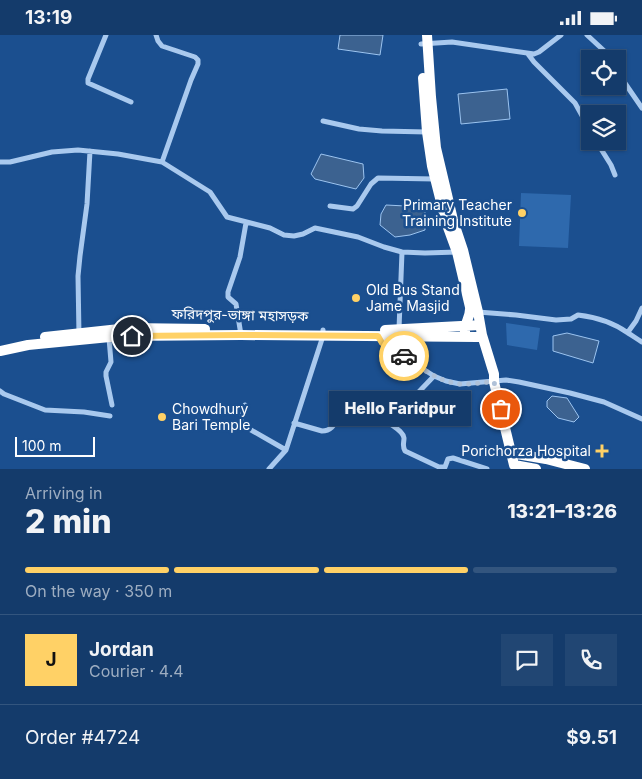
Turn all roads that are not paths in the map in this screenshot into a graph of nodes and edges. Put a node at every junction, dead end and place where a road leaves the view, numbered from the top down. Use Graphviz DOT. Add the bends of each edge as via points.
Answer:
graph roads {
  1 [pos="106,35"];
  2 [pos="156,35"];
  3 [pos="561,35"];
  4 [pos="587,35"];
  5 [pos="424,39"];
  6 [pos="603,50"];
  7 [pos="528,54"];
  8 [pos="626,85"];
  9 [pos="131,102"];
  10 [pos="642,108"];
  11 [pos="581,114"];
  12 [pos="323,121"];
  13 [pos="427,132"];
  14 [pos="602,150"];
  15 [pos="90,151"];
  16 [pos="0,162"];
  17 [pos="162,162"];
  18 [pos="615,175"];
  19 [pos="435,179"];
  20 [pos="330,206"];
  21 [pos="246,223"];
  22 [pos="460,251"];
  23 [pos="402,252"];
  24 [pos="642,308"];
  25 [pos="478,312"];
  26 [pos="399,330"];
  27 [pos="481,330"];
  28 [pos="465,331"];
  29 [pos="129,332"];
  30 [pos="240,332"];
  31 [pos="323,333"];
  32 [pos="417,333"];
  33 [pos="628,333"];
  34 [pos="378,336"];
  35 [pos="79,337"];
  36 [pos="109,337"];
  37 [pos="642,342"];
  38 [pos="0,344"];
  39 [pos="0,351"];
  40 [pos="434,376"];
  41 [pos="494,382"];
  42 [pos="0,391"];
  43 [pos="112,405"];
  44 [pos="245,405"];
  45 [pos="110,416"];
  46 [pos="642,419"];
  47 [pos="294,423"];
  48 [pos="389,423"];
  49 [pos="286,450"];
  50 [pos="511,453"];
  51 [pos="270,469"];
  52 [pos="487,469"];
  53 [pos="536,469"];
  54 [pos="585,469"];
  1 -- 9 [label="street" via="88,83"];
  2 -- 17 [label="street" via="162,46 198,60"];
  3 -- 7 [label="street" via="538,52"];
  4 -- 6 [label="street"];
  5 -- 7 [label="street"];
  5 -- 13 [label="highway"];
  5 -- 22 [label="highway" via="436,148"];
  7 -- 11 [label="street" via="575,103"];
  8 -- 10 [label="street"];
  12 -- 13 [label="street" via="359,129"];
  13 -- 19 [label="highway"];
  14 -- 18 [label="street"];
  15 -- 16 [label="street" via="52,152"];
  15 -- 17 [label="street"];
  15 -- 35 [label="street" via="79,269"];
  17 -- 21 [label="street" via="210,192 227,217"];
  19 -- 20 [label="street" via="378,178 353,209"];
  19 -- 22 [label="highway" via="446,223"];
  21 -- 23 [label="street" via="294,236 315,228 322,229"];
  21 -- 30 [label="street" via="240,257 228,292 228,297 236,304"];
  22 -- 23 [label="street"];
  22 -- 25 [label="highway"];
  22 -- 28 [label="highway" via="470,311"];
  23 -- 26 [label="street"];
  24 -- 33 [label="street"];
  25 -- 27 [label="highway"];
  25 -- 33 [label="street" via="556,320 578,315"];
  26 -- 31 [label="highway, ফরিদপুর-ভাঙ্গা মহাসড়ক"];
  26 -- 32 [label="highway, ফরিদপুর-ভাঙ্গা মহাসড়ক"];
  27 -- 28 [label="highway, ফরিদপুর-ভাঙ্গা মহাসড়ক"];
  27 -- 41 [label="highway"];
  28 -- 32 [label="highway, ফরিদপুর-ভাঙ্গা মহাসড়ক"];
  28 -- 41 [label="highway" via="480,345 489,376"];
  29 -- 30 [label="highway, ফরিদপুর-ভাঙ্গা মহাসড়ক"];
  29 -- 35 [label="highway, ফরিদপুর-ভাঙ্গা মহাসড়ক"];
  29 -- 36 [label="highway, ফরিদপুর-ভাঙ্গা মহাসড়ক"];
  30 -- 31 [label="highway, ফরিদপুর-ভাঙ্গা মহাসড়ক"];
  31 -- 34 [label="highway, ফরিদপুর-ভাঙ্গা মহাসড়ক"];
  31 -- 47 [label="street"];
  32 -- 34 [label="highway, ফরিদপুর-ভাঙ্গা মহাসড়ক"];
  33 -- 37 [label="street"];
  34 -- 40 [label="street" via="382,343"];
  35 -- 36 [label="highway, ফরিদপুর-ভাঙ্গা মহাসড়ক"];
  35 -- 38 [label="highway, ফরিদপুর-ভাঙ্গা মহাসড়ক" via="27,339"];
  35 -- 39 [label="highway, ফরিদপুর-ভাঙ্গা মহাসড়ক"];
  36 -- 43 [label="street" via="111,362 106,375"];
  40 -- 41 [label="street" via="460,384"];
  40 -- 48 [label="street"];
  41 -- 46 [label="street" via="506,380 570,393 604,402"];
  41 -- 50 [label="highway"];
  42 -- 45 [label="street" via="45,410"];
  44 -- 49 [label="street" via="241,420 244,427"];
  47 -- 48 [label="street" via="327,431 347,407"];
  47 -- 49 [label="street"];
  48 -- 52 [label="street" via="404,436 405,451 440,467 445,467 448,459 453,458"];
  49 -- 51 [label="street"];
  50 -- 53 [label="highway" via="514,465"];
  50 -- 54 [label="highway"];
}
